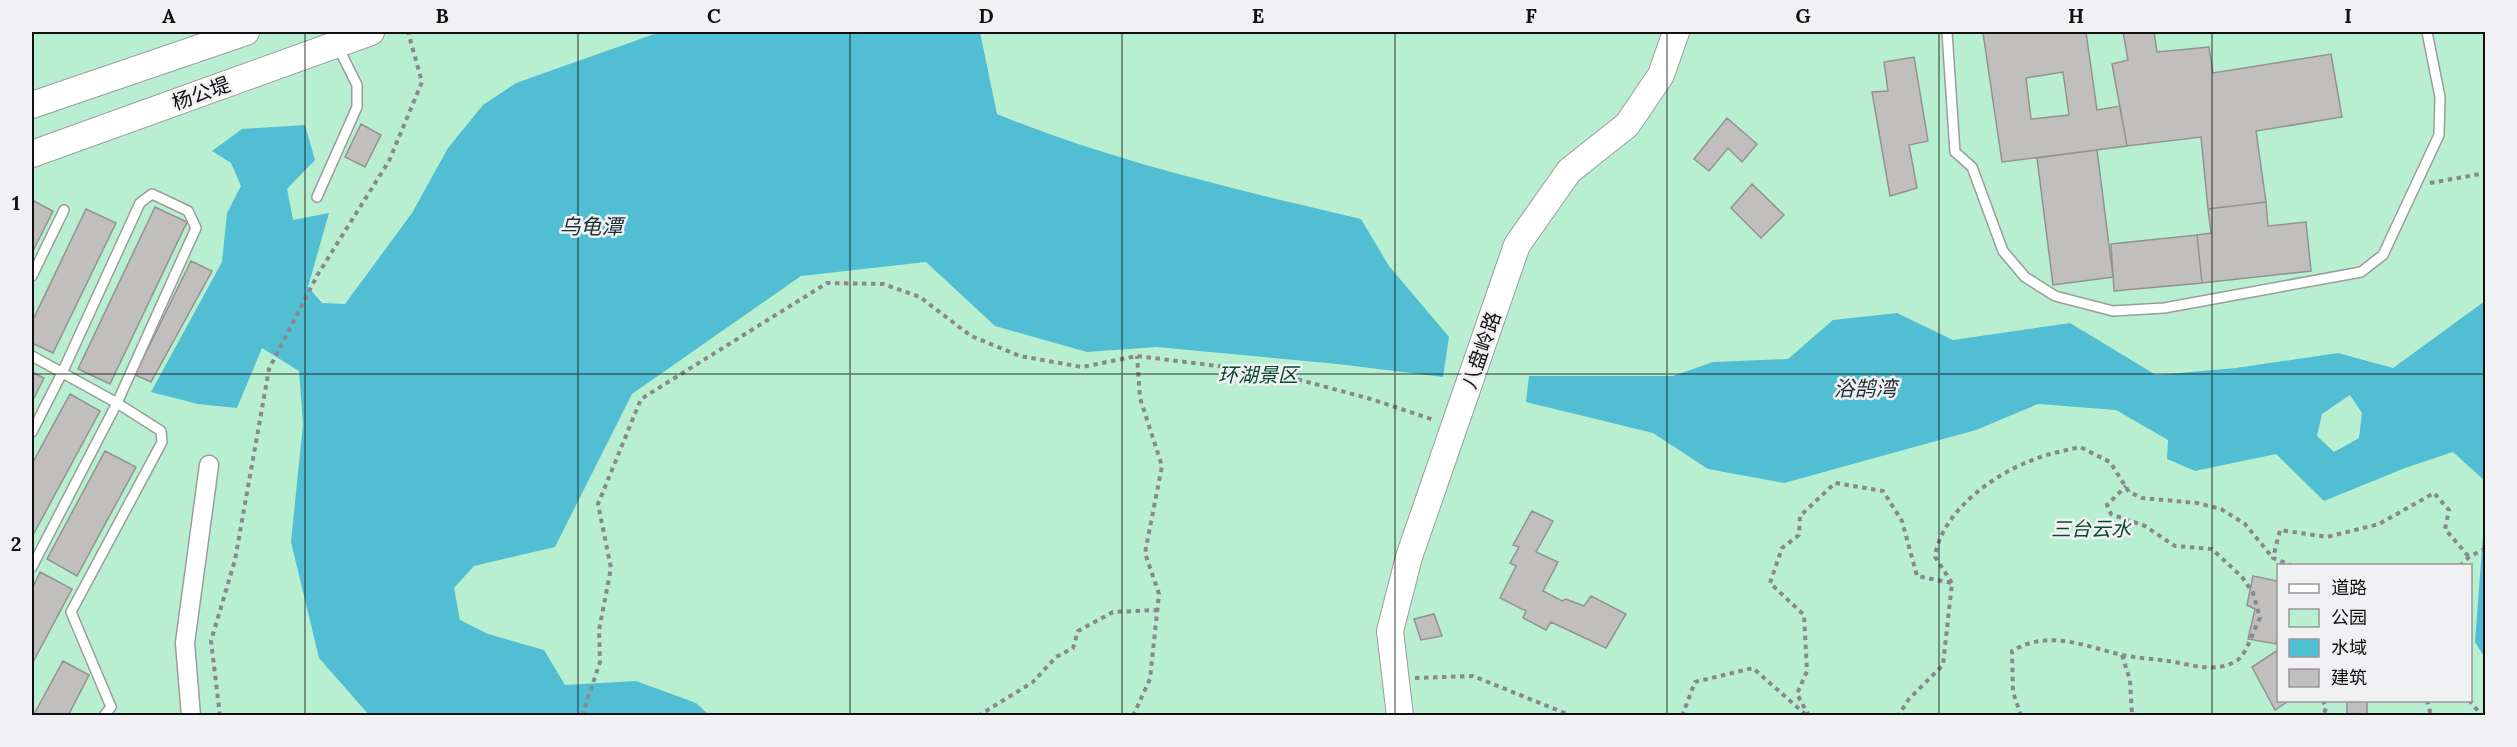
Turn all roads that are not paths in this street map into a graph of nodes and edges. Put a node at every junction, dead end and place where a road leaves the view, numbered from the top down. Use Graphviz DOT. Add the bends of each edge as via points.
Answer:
graph roads {
  1 [pos="246,32"];
  2 [pos="371,32"];
  3 [pos="1676,32"];
  4 [pos="1947,32"];
  5 [pos="2427,32"];
  6 [pos="336,44"];
  7 [pos="32,105"];
  8 [pos="32,154"];
  9 [pos="317,197"];
  10 [pos="64,210"];
  11 [pos="32,276"];
  12 [pos="32,356"];
  13 [pos="62,373"];
  14 [pos="117,403"];
  15 [pos="32,432"];
  16 [pos="209,465"];
  17 [pos="32,567"];
  18 [pos="1396,710"];
  19 [pos="104,716"];
  20 [pos="191,716"];
  1 -- 7 [label="street"];
  2 -- 6 [label="street, 杨公堤"];
  3 -- 18 [label="street, 八盘岭路" via="1661,75 1628,124 1569,171 1518,245 1409,557 1389,631"];
  4 -- 5 [label="lane" via="1956,152 1972,167 2003,251 2025,278 2055,296 2114,311 2164,308 2361,272 2383,255 2439,135 2440,97"];
  6 -- 8 [label="street, 杨公堤"];
  6 -- 9 [label="lane" via="357,85 357,107"];
  10 -- 11 [label="lane"];
  12 -- 13 [label="lane"];
  13 -- 14 [label="lane"];
  13 -- 14 [label="lane" via="140,203 152,194 188,211 196,228"];
  13 -- 15 [label="lane"];
  14 -- 17 [label="lane"];
  14 -- 19 [label="lane" via="161,430 162,442 71,612 111,707"];
  16 -- 20 [label="street" via="185,643"];
}
